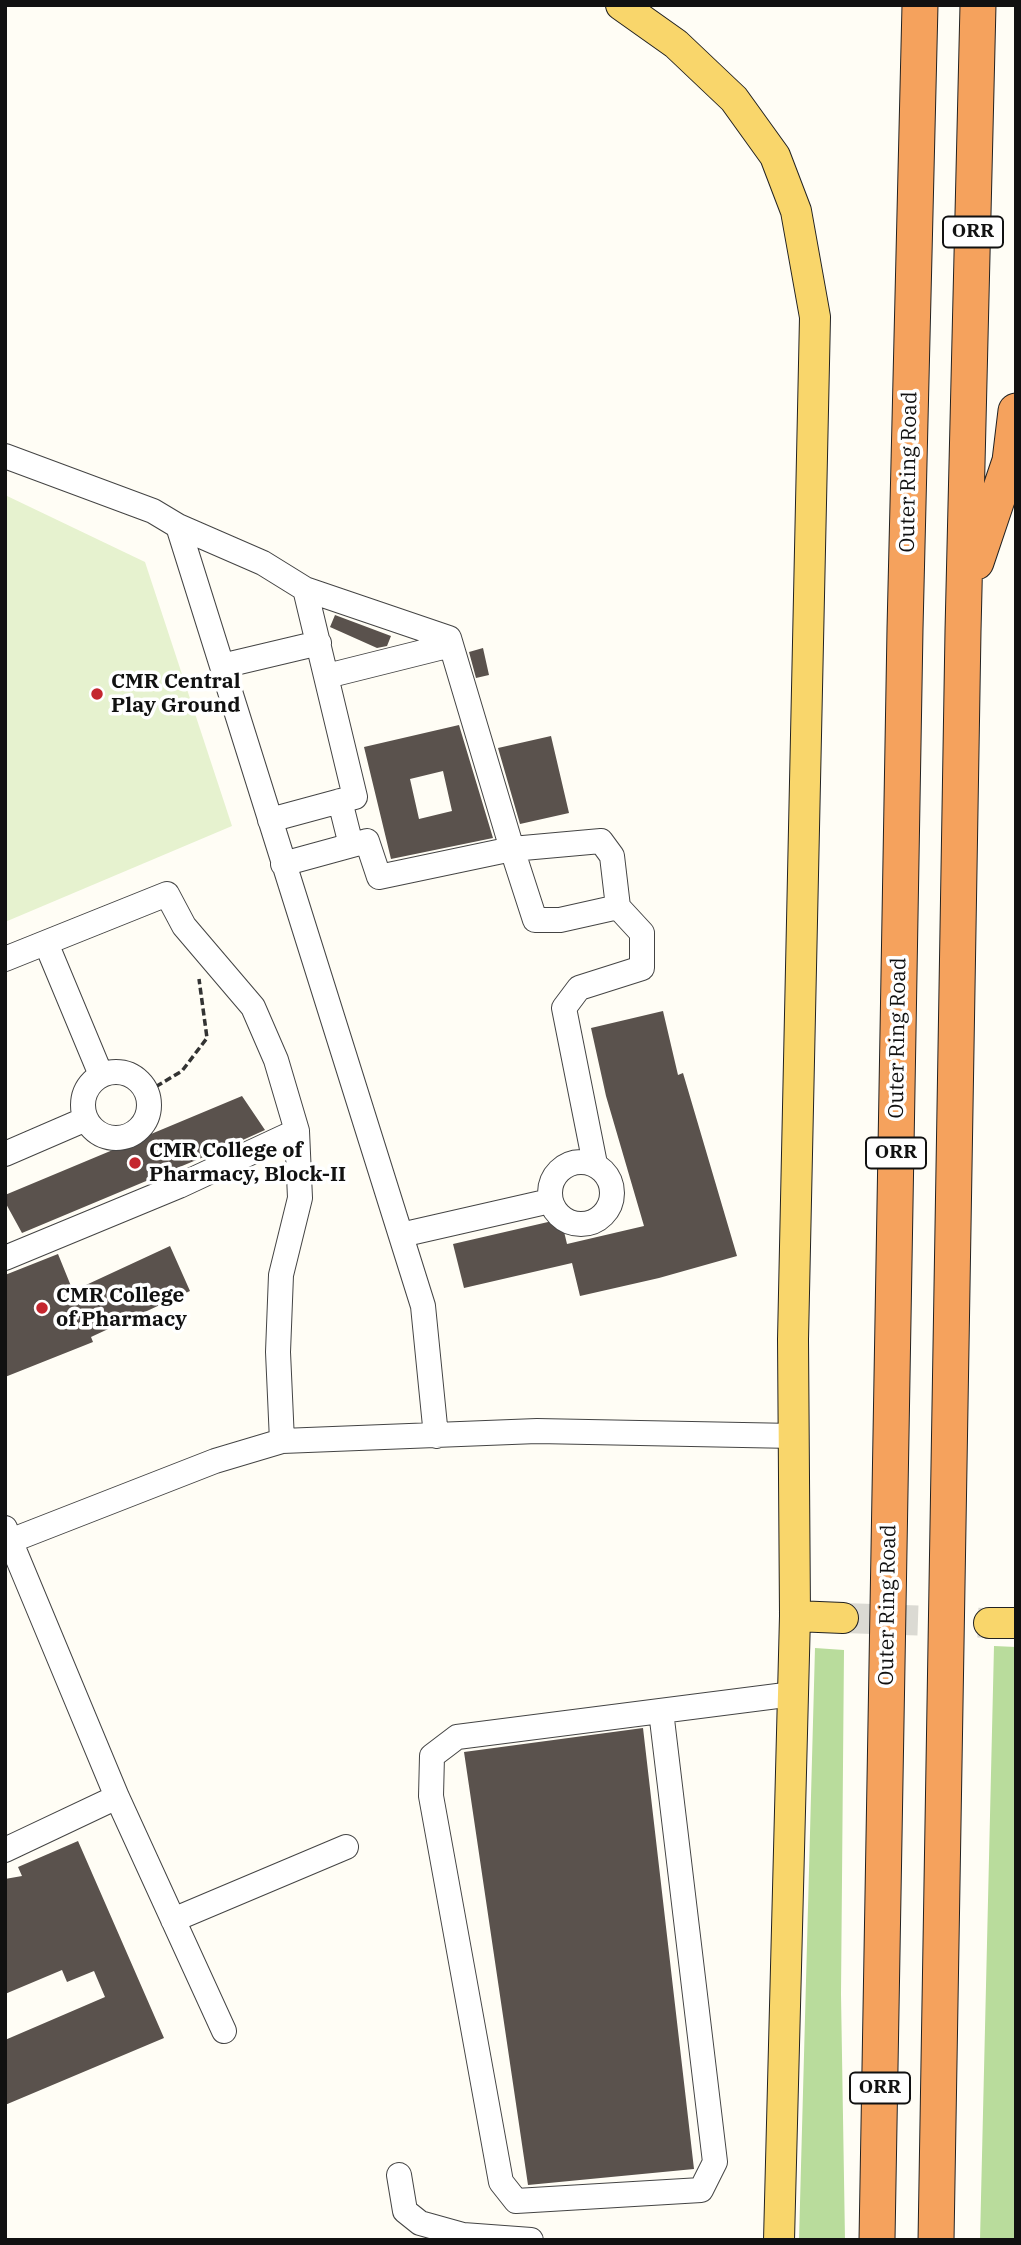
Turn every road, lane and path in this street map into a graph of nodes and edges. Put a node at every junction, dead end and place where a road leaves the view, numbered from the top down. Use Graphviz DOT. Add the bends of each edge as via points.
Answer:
graph roads {
  1 [pos="621,5"];
  2 [pos="920,5"];
  3 [pos="978,5"];
  4 [pos="1016,411"];
  5 [pos="5,456"];
  6 [pos="178,526"];
  7 [pos="305,589"];
  8 [pos="964,598"];
  9 [pos="319,643"];
  10 [pos="451,645"];
  11 [pos="222,666"];
  12 [pos="327,676"];
  13 [pos="341,801"];
  14 [pos="270,820"];
  15 [pos="351,845"];
  16 [pos="512,849"];
  17 [pos="283,863"];
  18 [pos="618,907"];
  19 [pos="46,943"];
  20 [pos="5,959"];
  21 [pos="198,974"];
  22 [pos="101,1075"];
  23 [pos="146,1092"];
  24 [pos="86,1119"];
  25 [pos="297,1131"];
  26 [pos="5,1154"];
  27 [pos="595,1164"];
  28 [pos="550,1200"];
  29 [pos="401,1235"];
  30 [pos="5,1258"];
  31 [pos="436,1436"];
  32 [pos="794,1436"];
  33 [pos="282,1441"];
  34 [pos="8,1534"];
  35 [pos="794,1616"];
  36 [pos="843,1618"];
  37 [pos="793,1694"];
  38 [pos="661,1711"];
  39 [pos="117,1797"];
  40 [pos="346,1847"];
  41 [pos="5,1850"];
  42 [pos="173,1920"];
  43 [pos="224,2031"];
  44 [pos="399,2175"];
  45 [pos="531,2240"];
  46 [pos="779,2240"];
  47 [pos="877,2240"];
  48 [pos="936,2240"];
  1 -- 32 [label="main road" via="676,44 734,99 775,156 796,211 815,317"];
  2 -- 47 [label="highway, Outer Ring Road / ORR"];
  3 -- 8 [label="highway, ORR"];
  4 -- 8 [label="highway" via="1010,461"];
  5 -- 6 [label="lane" via="153,510"];
  6 -- 7 [label="lane" via="263,563"];
  6 -- 11 [label="lane"];
  7 -- 9 [label="lane"];
  7 -- 10 [label="lane" via="449,638"];
  8 -- 48 [label="highway, ORR"];
  9 -- 11 [label="lane"];
  9 -- 12 [label="lane"];
  10 -- 12 [label="lane"];
  10 -- 16 [label="lane"];
  11 -- 14 [label="lane"];
  12 -- 13 [label="lane" via="355,797"];
  13 -- 14 [label="lane"];
  13 -- 15 [label="lane"];
  14 -- 17 [label="lane"];
  15 -- 16 [label="lane" via="367,841 379,877"];
  15 -- 17 [label="lane"];
  16 -- 18 [label="lane" via="535,920 561,920"];
  16 -- 18 [label="lane" via="601,841 612,856"];
  17 -- 29 [label="lane"];
  18 -- 27 [label="lane" via="642,933 642,968 579,988 564,1008"];
  19 -- 20 [label="lane"];
  19 -- 22 [label="lane"];
  19 -- 25 [label="lane" via="167,894 184,926 253,1007 276,1060"];
  21 -- 23 [label="path" via="207,1038 182,1071"];
  22 -- 23 [label="lane" via="119,1072 135,1078"];
  22 -- 24 [label="lane" via="88,1086 82,1102"];
  23 -- 24 [label="lane" via="149,1109 143,1125 130,1136 96,1133"];
  24 -- 26 [label="lane"];
  25 -- 30 [label="lane"];
  25 -- 33 [label="lane" via="300,1198 281,1275"];
  27 -- 28 [label="lane" via="577,1160 560,1168 550,1183"];
  27 -- 28 [label="lane" via="608,1176 613,1194 600,1217 575,1224 559,1216"];
  28 -- 29 [label="lane"];
  29 -- 31 [label="lane" via="423,1306"];
  31 -- 32 [label="lane" via="537,1431"];
  31 -- 33 [label="lane"];
  32 -- 35 [label="main road"];
  33 -- 34 [label="lane"];
  34 -- 39 [label="lane"];
  35 -- 36 [label="main road"];
  35 -- 37 [label="main road"];
  37 -- 38 [label="lane"];
  37 -- 46 [label="main road"];
  38 -- 38 [label="lane" via="457,1737 432,1756 430,1796 501,2182 516,2201 701,2190 715,2162"];
  39 -- 41 [label="lane"];
  39 -- 42 [label="lane"];
  40 -- 42 [label="lane"];
  42 -- 43 [label="lane"];
  44 -- 45 [label="lane" via="405,2211 420,2223 463,2235"];
}
